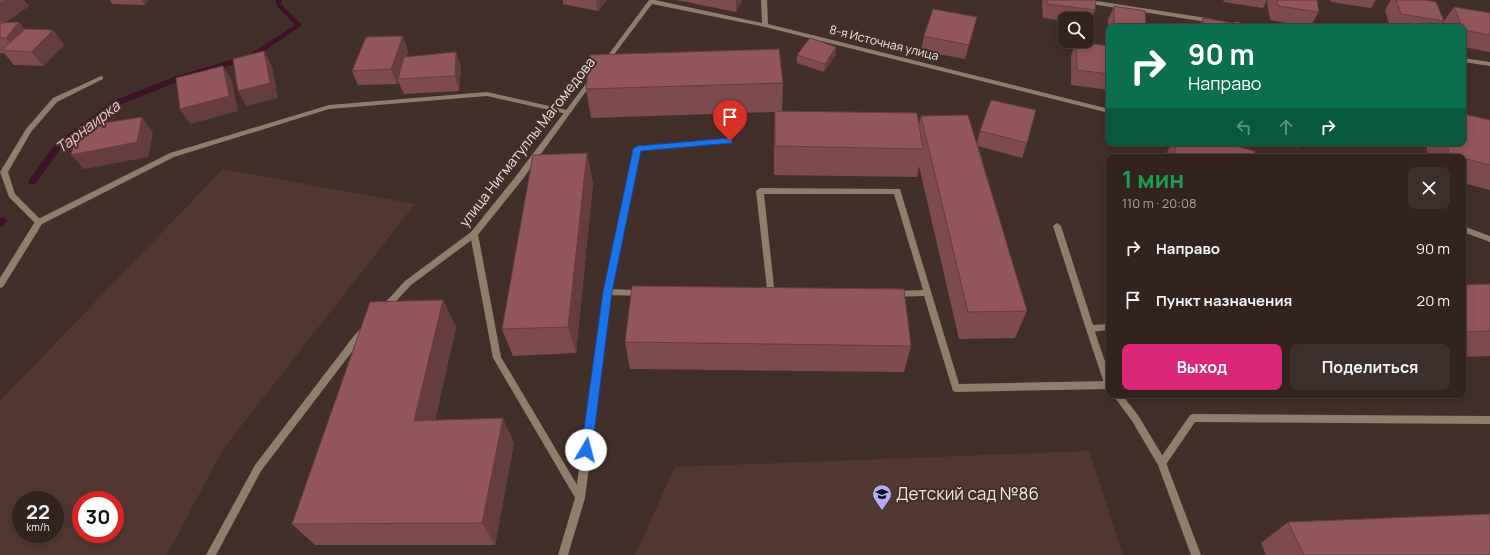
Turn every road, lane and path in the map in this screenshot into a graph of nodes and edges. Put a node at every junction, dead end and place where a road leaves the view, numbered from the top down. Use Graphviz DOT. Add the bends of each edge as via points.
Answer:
graph roads {
  1 [pos="764,0"];
  2 [pos="1079,0"];
  3 [pos="652,1"];
  4 [pos="1223,22"];
  5 [pos="766,25"];
  6 [pos="1466,60"];
  7 [pos="1490,64"];
  8 [pos="102,78"];
  9 [pos="1106,110"];
  10 [pos="567,112"];
  11 [pos="730,141"];
  12 [pos="39,222"];
  13 [pos="1057,226"];
  14 [pos="1466,230"];
  15 [pos="474,234"];
  16 [pos="1490,239"];
  17 [pos="0,285"];
  18 [pos="608,292"];
  19 [pos="646,293"];
  20 [pos="928,293"];
  21 [pos="888,294"];
  22 [pos="771,296"];
  23 [pos="1106,327"];
  24 [pos="1090,329"];
  25 [pos="1106,376"];
  26 [pos="1106,385"];
  27 [pos="1119,398"];
  28 [pos="1490,420"];
  29 [pos="1162,463"];
  30 [pos="580,498"];
  31 [pos="211,555"];
  32 [pos="563,555"];
  33 [pos="1196,555"];
  1 -- 5 [label="street"];
  2 -- 4 [label="street"];
  3 -- 5 [label="street, 8-я Источная улица"];
  3 -- 10 [label="street, улица Нигматуллы Магомедова"];
  5 -- 9 [label="street, 8-я Источная улица"];
  6 -- 7 [label="street"];
  8 -- 12 [label="street" via="55,100 28,131 4,172 12,195"];
  10 -- 12 [label="street" via="487,94 329,107 172,155"];
  10 -- 15 [label="street, улица Нигматуллы Магомедова"];
  11 -- 18 [label="street" via="637,149"];
  12 -- 17 [label="street"];
  13 -- 24 [label="street"];
  14 -- 16 [label="street"];
  15 -- 30 [label="street" via="498,358"];
  15 -- 31 [label="street, улица Нигматуллы Магомедова" via="408,283 356,339 258,468"];
  18 -- 19 [label="street"];
  18 -- 30 [label="street"];
  20 -- 21 [label="street"];
  20 -- 22 [label="street" via="897,191 760,191"];
  20 -- 26 [label="street" via="956,388"];
  23 -- 24 [label="street"];
  24 -- 25 [label="street"];
  27 -- 29 [label="street" via="1136,418"];
  28 -- 29 [label="street" via="1193,418"];
  29 -- 33 [label="street"];
  30 -- 32 [label="street"];
}
